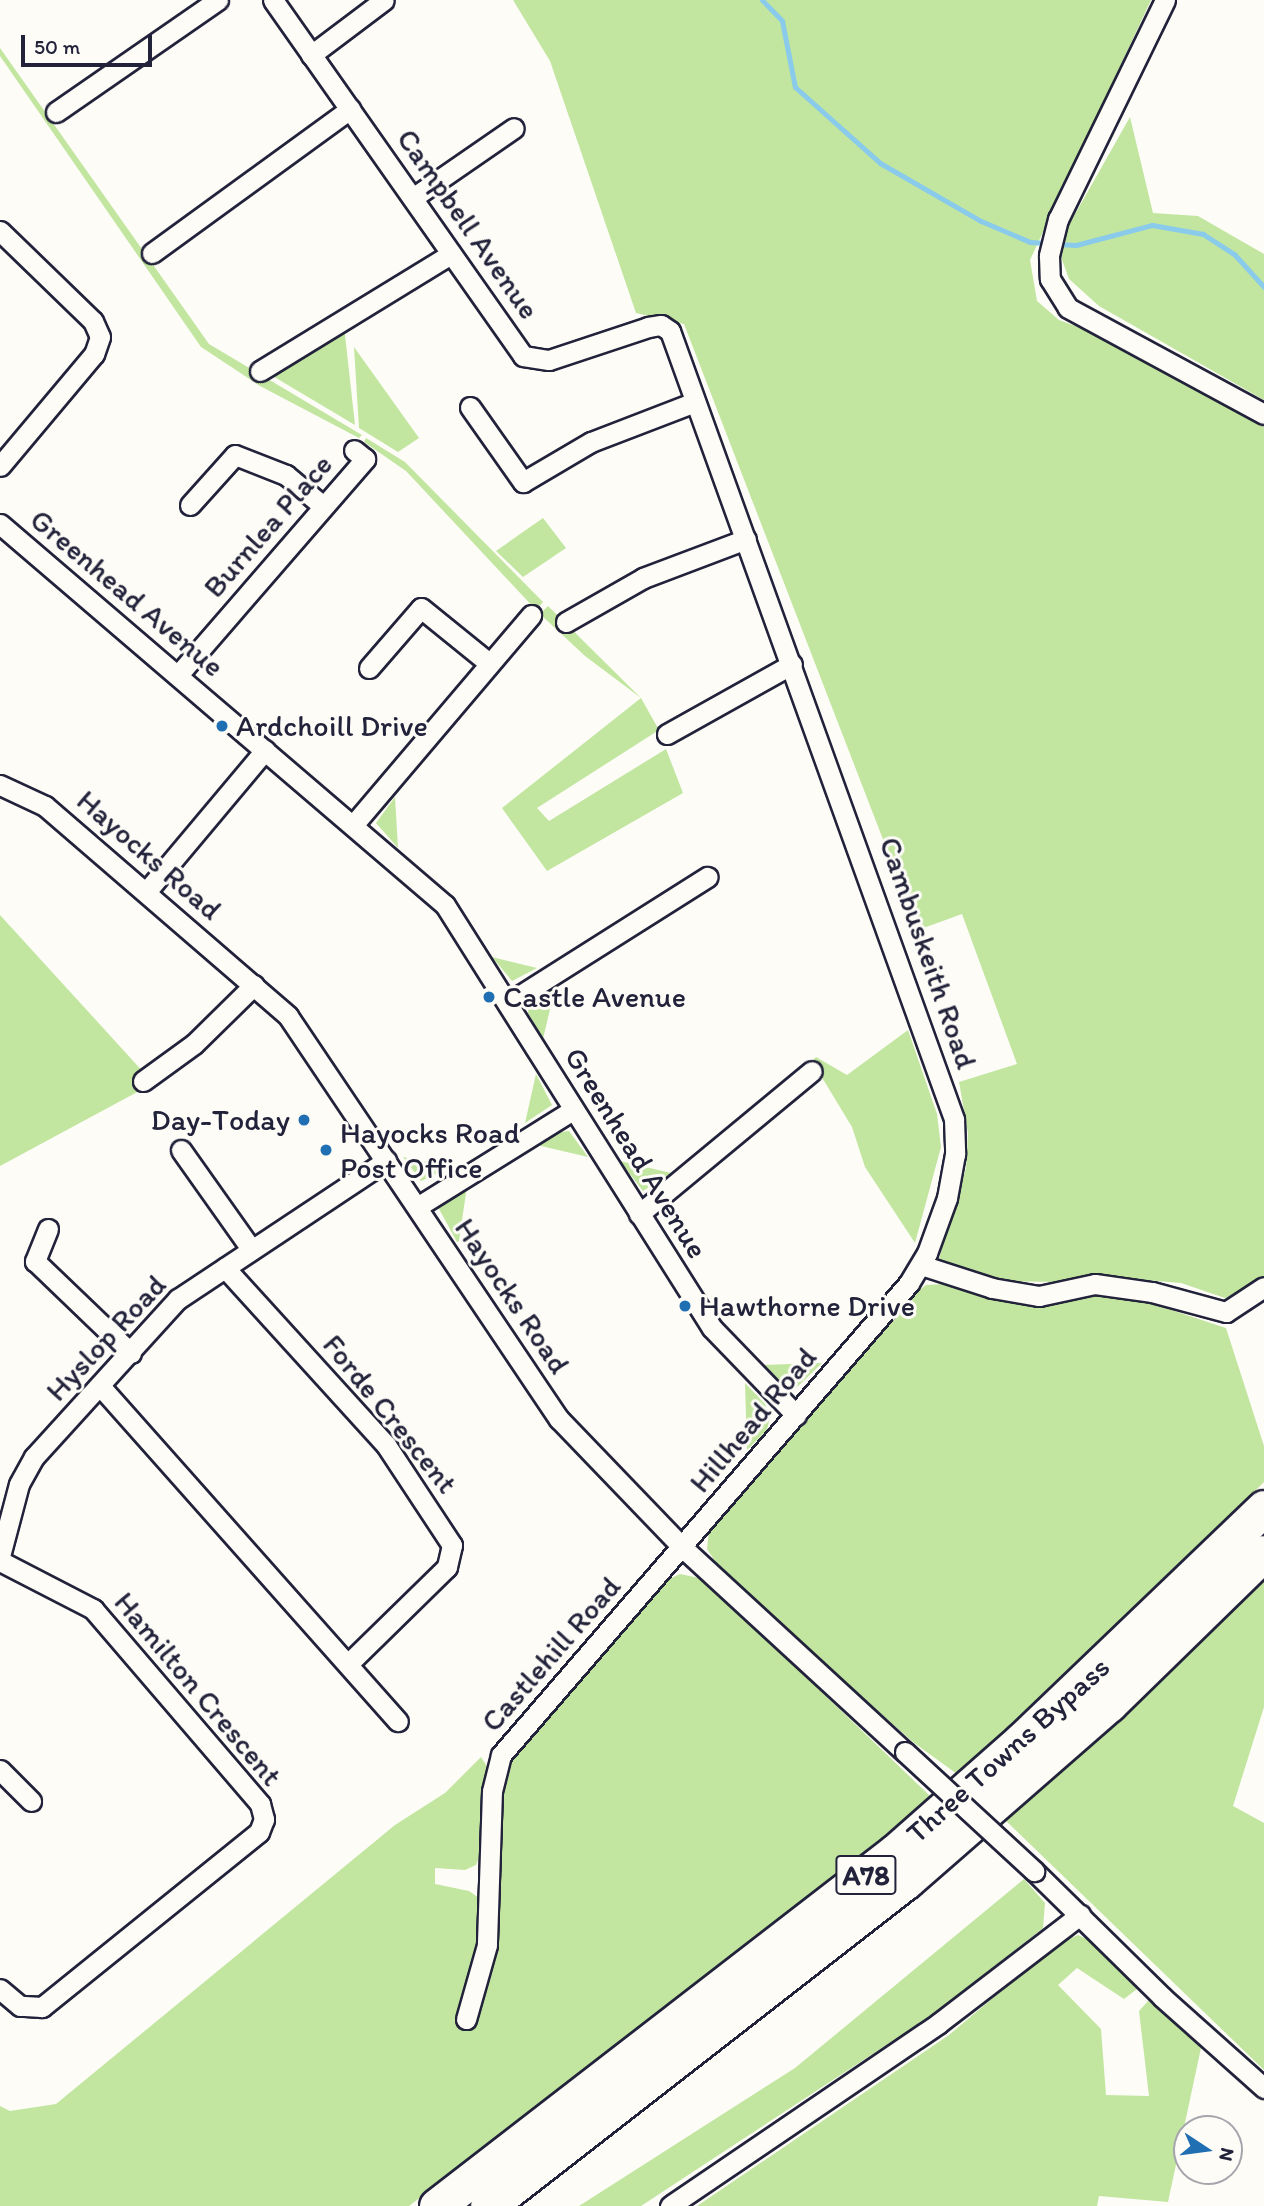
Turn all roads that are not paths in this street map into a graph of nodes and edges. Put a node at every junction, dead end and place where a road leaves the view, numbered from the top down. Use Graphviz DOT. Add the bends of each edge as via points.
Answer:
graph roads {
  1 [pos="218,0"];
  2 [pos="273,0"];
  3 [pos="384,0"];
  4 [pos="1165,0"];
  5 [pos="311,55"];
  6 [pos="350,108"];
  7 [pos="56,112"];
  8 [pos="514,128"];
  9 [pos="414,197"];
  10 [pos="0,231"];
  11 [pos="152,253"];
  12 [pos="451,254"];
  13 [pos="670,331"];
  14 [pos="260,371"];
  15 [pos="695,402"];
  16 [pos="470,407"];
  17 [pos="1264,414"];
  18 [pos="354,450"];
  19 [pos="0,466"];
  20 [pos="190,505"];
  21 [pos="324,506"];
  22 [pos="0,524"];
  23 [pos="746,539"];
  24 [pos="531,615"];
  25 [pos="566,622"];
  26 [pos="489,663"];
  27 [pos="792,664"];
  28 [pos="369,668"];
  29 [pos="178,675"];
  30 [pos="667,734"];
  31 [pos="265,750"];
  32 [pos="0,785"];
  33 [pos="354,824"];
  34 [pos="707,877"];
  35 [pos="146,892"];
  36 [pos="254,985"];
  37 [pos="508,1003"];
  38 [pos="812,1071"];
  39 [pos="143,1081"];
  40 [pos="573,1110"];
  41 [pos="181,1150"];
  42 [pos="386,1161"];
  43 [pos="417,1207"];
  44 [pos="639,1214"];
  45 [pos="48,1229"];
  46 [pos="251,1249"];
  47 [pos="920,1265"];
  48 [pos="225,1268"];
  49 [pos="1264,1287"];
  50 [pos="131,1353"];
  51 [pos="101,1387"];
  52 [pos="796,1415"];
  53 [pos="1264,1508"];
  54 [pos="683,1548"];
  55 [pos="1264,1553"];
  56 [pos="0,1559"];
  57 [pos="349,1663"];
  58 [pos="398,1721"];
  59 [pos="0,1770"];
  60 [pos="32,1801"];
  61 [pos="1080,1915"];
  62 [pos="0,1989"];
  63 [pos="466,2019"];
  64 [pos="1264,2088"];
  65 [pos="437,2206"];
  66 [pos="488,2206"];
  67 [pos="670,2206"];
  1 -- 7 [label="street"];
  2 -- 5 [label="street, Campbell Avenue"];
  3 -- 5 [label="street"];
  4 -- 17 [label="street" via="1053,232 1050,279 1068,308"];
  5 -- 6 [label="street, Campbell Avenue"];
  6 -- 9 [label="street, Campbell Avenue"];
  6 -- 11 [label="street"];
  8 -- 9 [label="street"];
  9 -- 12 [label="street, Campbell Avenue"];
  10 -- 19 [label="street" via="93,321 100,337 94,354"];
  12 -- 13 [label="street, Campbell Avenue" via="529,359 550,360 648,327 661,325"];
  12 -- 14 [label="street"];
  13 -- 15 [label="street, Cambuskeith Road"];
  15 -- 16 [label="street" via="591,442 523,482"];
  15 -- 23 [label="street, Cambuskeith Road"];
  18 -- 21 [label="street, Burnlea Place" via="365,459"];
  20 -- 21 [label="street" via="235,455 286,475"];
  21 -- 29 [label="street, Burnlea Place"];
  22 -- 29 [label="street, Greenhead Avenue"];
  23 -- 25 [label="street" via="643,578"];
  23 -- 27 [label="street, Cambuskeith Road"];
  24 -- 26 [label="street"];
  26 -- 28 [label="street" via="421,608"];
  26 -- 33 [label="street"];
  27 -- 30 [label="street"];
  27 -- 47 [label="street, Cambuskeith Road" via="954,1119 956,1154 949,1188"];
  29 -- 31 [label="street, Greenhead Avenue"];
  31 -- 33 [label="street, Greenhead Avenue"];
  31 -- 35 [label="street"];
  32 -- 35 [label="street, Hayocks Road" via="45,806"];
  33 -- 37 [label="street, Greenhead Avenue" via="445,905"];
  34 -- 37 [label="street"];
  35 -- 36 [label="street, Hayocks Road"];
  36 -- 39 [label="street" via="194,1044"];
  36 -- 42 [label="street, Hayocks Road" via="303,1036"];
  37 -- 40 [label="street, Greenhead Avenue"];
  38 -- 44 [label="street"];
  40 -- 43 [label="street"];
  40 -- 44 [label="street, Greenhead Avenue"];
  41 -- 46 [label="street"];
  42 -- 43 [label="street, Hayocks Road"];
  42 -- 46 [label="street, Hyslop Road"];
  43 -- 54 [label="street, Hayocks Road" via="559,1419"];
  44 -- 52 [label="street, Greenhead Avenue" via="712,1328"];
  45 -- 50 [label="street" via="35,1261"];
  46 -- 48 [label="street, Hyslop Road"];
  47 -- 49 [label="street" via="992,1288 1039,1296 1095,1284 1152,1292 1226,1312"];
  47 -- 52 [label="street, Hillhead Road"];
  48 -- 50 [label="street, Hyslop Road" via="178,1299"];
  48 -- 57 [label="street, Forde Crescent" via="386,1446 448,1532 452,1545 447,1567"];
  50 -- 51 [label="street, Hyslop Road"];
  51 -- 56 [label="street, Hyslop Road" via="30,1464 15,1498"];
  51 -- 57 [label="street"];
  52 -- 54 [label="street, Hillhead Road"];
  53 -- 65 [label="highway, Three Towns Bypass / A78" via="1031,1732 895,1852"];
  54 -- 61 [label="street, Hayocks Road, bridge"];
  54 -- 63 [label="street, Castlehill Road" via="496,1766 487,1945"];
  55 -- 66 [label="highway, Three Towns Bypass / A78" via="1109,1704 906,1881"];
  56 -- 62 [label="street, Hamilton Crescent" via="93,1609 260,1804 264,1819 259,1832 42,2007 20,2006"];
  57 -- 58 [label="street"];
  59 -- 60 [label="street"];
  61 -- 64 [label="street, Hayocks Road"];
  61 -- 67 [label="street" via="939,2023"];
}
